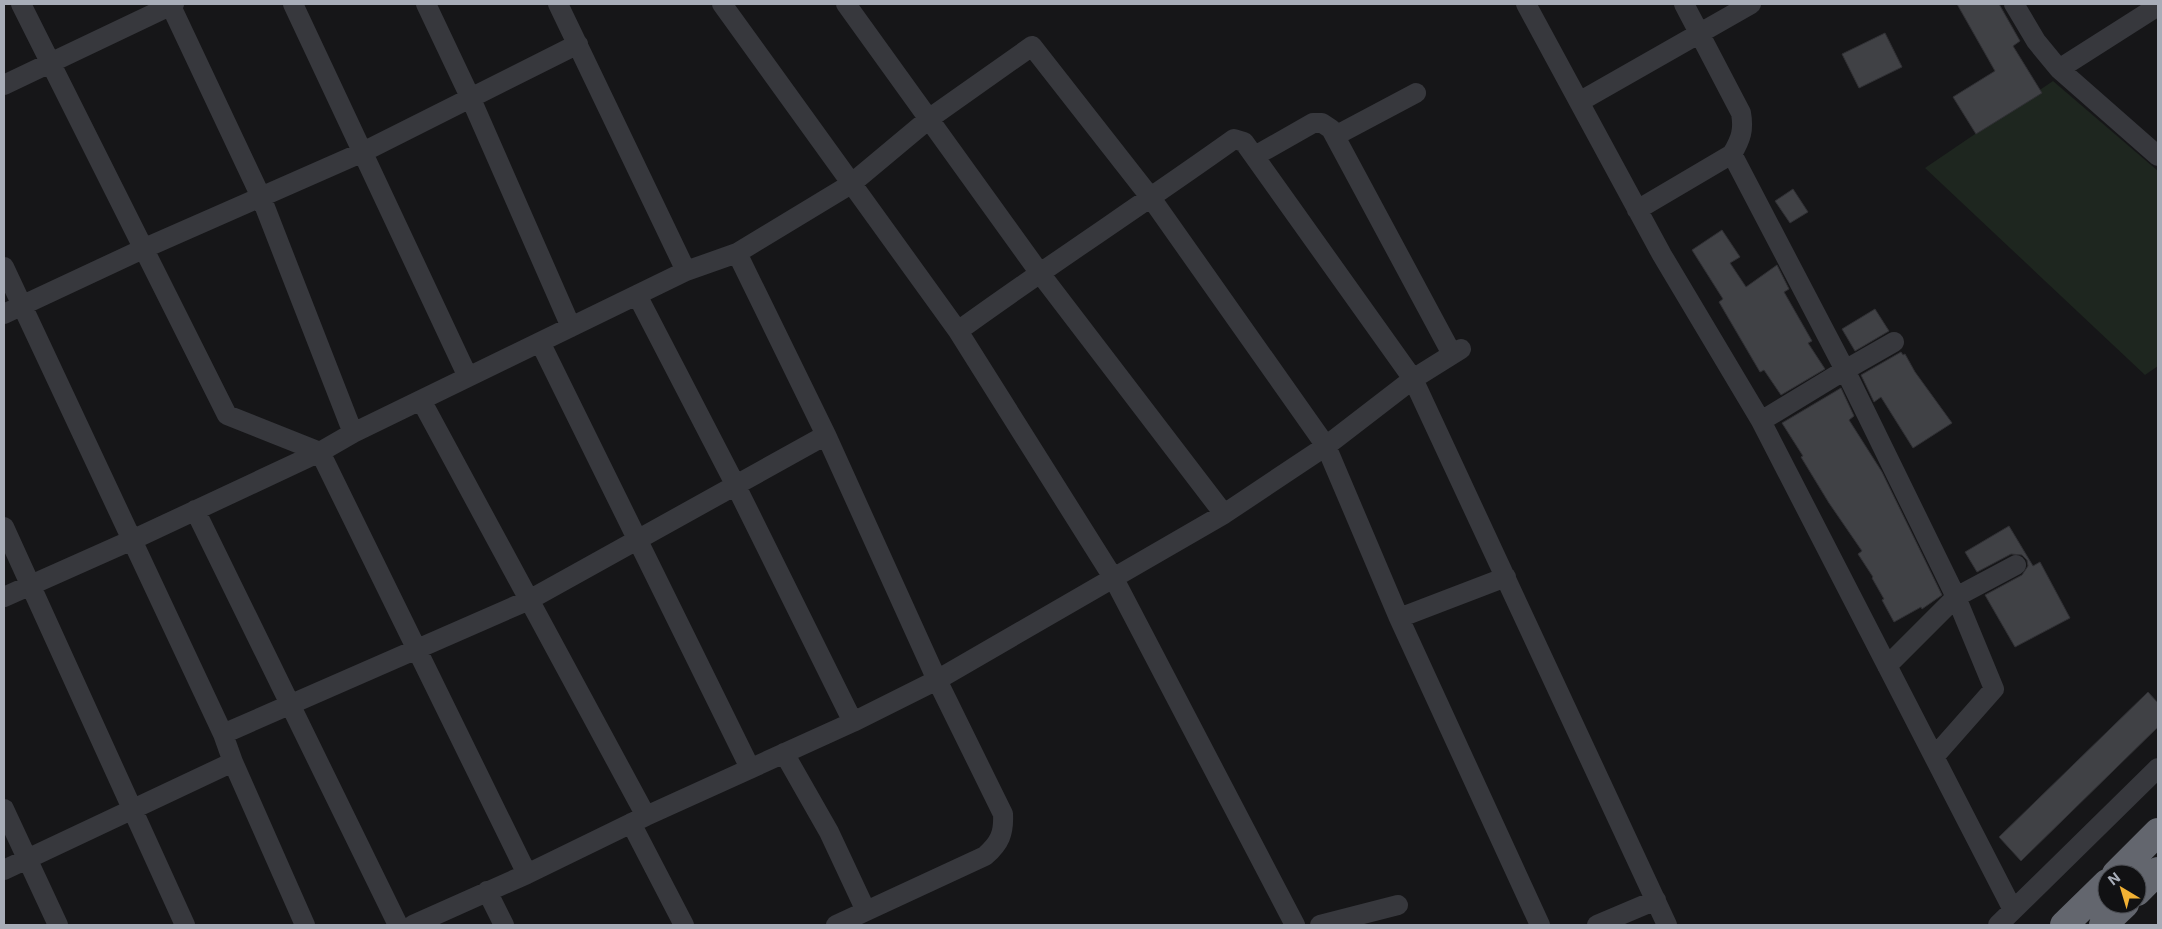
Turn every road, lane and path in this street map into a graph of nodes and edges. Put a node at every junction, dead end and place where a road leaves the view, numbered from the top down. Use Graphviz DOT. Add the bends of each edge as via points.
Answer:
graph roads {
  1 [pos="21,4"];
  2 [pos="172,4"];
  3 [pos="293,4"];
  4 [pos="426,4"];
  5 [pos="558,4"];
  6 [pos="722,4"];
  7 [pos="846,4"];
  8 [pos="1526,4"];
  9 [pos="1684,4"];
  10 [pos="1751,4"];
  11 [pos="2014,4"];
  12 [pos="2158,6"];
  13 [pos="1700,33"];
  14 [pos="578,44"];
  15 [pos="51,63"];
  16 [pos="2059,69"];
  17 [pos="4,85"];
  18 [pos="1416,93"];
  19 [pos="470,99"];
  20 [pos="1579,102"];
  21 [pos="930,118"];
  22 [pos="1334,136"];
  23 [pos="363,152"];
  24 [pos="1732,154"];
  25 [pos="1255,156"];
  26 [pos="2158,156"];
  27 [pos="851,184"];
  28 [pos="261,197"];
  29 [pos="1151,198"];
  30 [pos="1637,210"];
  31 [pos="144,248"];
  32 [pos="737,253"];
  33 [pos="4,267"];
  34 [pos="686,271"];
  35 [pos="1039,272"];
  36 [pos="637,295"];
  37 [pos="13,310"];
  38 [pos="571,327"];
  39 [pos="958,331"];
  40 [pos="540,342"];
  41 [pos="1894,342"];
  42 [pos="1845,370"];
  43 [pos="468,377"];
  44 [pos="1413,379"];
  45 [pos="421,400"];
  46 [pos="1761,421"];
  47 [pos="353,433"];
  48 [pos="826,435"];
  49 [pos="1326,446"];
  50 [pos="320,452"];
  51 [pos="736,486"];
  52 [pos="195,510"];
  53 [pos="1224,514"];
  54 [pos="4,527"];
  55 [pos="132,540"];
  56 [pos="637,540"];
  57 [pos="2016,565"];
  58 [pos="1506,577"];
  59 [pos="1114,579"];
  60 [pos="29,586"];
  61 [pos="4,597"];
  62 [pos="1956,597"];
  63 [pos="529,600"];
  64 [pos="1399,618"];
  65 [pos="417,647"];
  66 [pos="1887,666"];
  67 [pos="937,680"];
  68 [pos="290,704"];
  69 [pos="853,722"];
  70 [pos="223,734"];
  71 [pos="784,752"];
  72 [pos="1934,757"];
  73 [pos="233,762"];
  74 [pos="750,768"];
  75 [pos="2158,768"];
  76 [pos="4,809"];
  77 [pos="132,811"];
  78 [pos="638,819"];
  79 [pos="2158,832"];
  80 [pos="26,860"];
  81 [pos="2126,864"];
  82 [pos="4,870"];
  83 [pos="2158,871"];
  84 [pos="527,874"];
  85 [pos="2147,882"];
  86 [pos="487,891"];
  87 [pos="2097,892"];
  88 [pos="1656,900"];
  89 [pos="1398,905"];
  90 [pos="2014,910"];
  91 [pos="866,911"];
  92 [pos="2115,914"];
  93 [pos="58,925"];
  94 [pos="185,925"];
  95 [pos="305,925"];
  96 [pos="398,925"];
  97 [pos="413,925"];
  98 [pos="504,925"];
  99 [pos="684,925"];
  100 [pos="836,925"];
  101 [pos="1295,925"];
  102 [pos="1320,925"];
  103 [pos="1540,925"];
  104 [pos="1597,925"];
  105 [pos="1667,925"];
  106 [pos="1998,925"];
  107 [pos="2064,925"];
  108 [pos="2103,925"];
  1 -- 15 [label="street"];
  2 -- 15 [label="street"];
  2 -- 28 [label="street"];
  3 -- 23 [label="street"];
  4 -- 19 [label="street"];
  5 -- 14 [label="street"];
  6 -- 27 [label="street"];
  7 -- 21 [label="street"];
  8 -- 20 [label="street"];
  9 -- 13 [label="street"];
  10 -- 13 [label="street"];
  11 -- 16 [label="street" via="2036,41"];
  12 -- 16 [label="street"];
  13 -- 20 [label="street"];
  13 -- 24 [label="street" via="1741,113 1743,127"];
  14 -- 19 [label="street"];
  14 -- 34 [label="street"];
  15 -- 17 [label="street"];
  15 -- 31 [label="street"];
  16 -- 26 [label="street"];
  18 -- 22 [label="street"];
  19 -- 23 [label="street"];
  19 -- 38 [label="street"];
  20 -- 30 [label="street"];
  21 -- 27 [label="street"];
  21 -- 29 [label="street" via="1032,46"];
  21 -- 35 [label="street"];
  22 -- 25 [label="street" via="1322,123 1313,123"];
  22 -- 44 [label="street" via="1456,352"];
  23 -- 28 [label="street"];
  23 -- 43 [label="street"];
  24 -- 30 [label="street"];
  24 -- 42 [label="street"];
  25 -- 29 [label="street" via="1244,142 1234,138"];
  25 -- 44 [label="street"];
  27 -- 32 [label="street"];
  27 -- 39 [label="street"];
  28 -- 31 [label="street"];
  28 -- 47 [label="street"];
  29 -- 35 [label="street"];
  29 -- 49 [label="street"];
  30 -- 46 [label="street"];
  31 -- 37 [label="street"];
  31 -- 50 [label="street" via="227,414"];
  32 -- 34 [label="street"];
  32 -- 48 [label="street"];
  33 -- 37 [label="street"];
  34 -- 36 [label="street"];
  35 -- 39 [label="street"];
  35 -- 53 [label="street"];
  36 -- 38 [label="street"];
  36 -- 51 [label="street"];
  37 -- 55 [label="street"];
  38 -- 40 [label="street"];
  39 -- 59 [label="street"];
  40 -- 43 [label="street"];
  40 -- 56 [label="street"];
  41 -- 42 [label="street"];
  42 -- 46 [label="street"];
  42 -- 62 [label="street"];
  43 -- 45 [label="street"];
  44 -- 49 [label="street"];
  44 -- 58 [label="street"];
  45 -- 47 [label="street"];
  45 -- 63 [label="street"];
  46 -- 66 [label="street"];
  47 -- 50 [label="street"];
  48 -- 51 [label="street"];
  48 -- 67 [label="street"];
  49 -- 53 [label="street"];
  49 -- 64 [label="street"];
  50 -- 52 [label="street"];
  50 -- 65 [label="street"];
  51 -- 56 [label="street"];
  51 -- 69 [label="street"];
  52 -- 55 [label="street"];
  52 -- 68 [label="street"];
  53 -- 59 [label="street"];
  54 -- 60 [label="street"];
  55 -- 60 [label="street"];
  55 -- 70 [label="street"];
  56 -- 63 [label="street"];
  56 -- 74 [label="street"];
  57 -- 62 [label="street"];
  58 -- 64 [label="street"];
  58 -- 88 [label="street"];
  59 -- 67 [label="street"];
  59 -- 101 [label="street"];
  60 -- 61 [label="street"];
  60 -- 77 [label="street"];
  62 -- 66 [label="street"];
  62 -- 72 [label="street" via="1994,689"];
  63 -- 65 [label="street"];
  63 -- 78 [label="street"];
  64 -- 103 [label="street"];
  65 -- 68 [label="street"];
  65 -- 84 [label="street"];
  66 -- 72 [label="street"];
  67 -- 69 [label="street"];
  67 -- 91 [label="street" via="1003,814 1004,829 986,856"];
  68 -- 70 [label="street"];
  68 -- 96 [label="street"];
  69 -- 71 [label="street"];
  70 -- 73 [label="street"];
  71 -- 74 [label="street"];
  71 -- 91 [label="street" via="829,832"];
  72 -- 90 [label="street"];
  73 -- 77 [label="street"];
  73 -- 95 [label="street"];
  74 -- 78 [label="street"];
  75 -- 90 [label="street"];
  76 -- 80 [label="street"];
  77 -- 80 [label="street"];
  77 -- 94 [label="street"];
  78 -- 84 [label="street"];
  78 -- 99 [label="street"];
  79 -- 81 [label="highway"];
  80 -- 82 [label="street"];
  80 -- 93 [label="street"];
  83 -- 85 [label="highway"];
  84 -- 86 [label="street"];
  86 -- 97 [label="street"];
  86 -- 98 [label="street"];
  87 -- 107 [label="highway"];
  88 -- 104 [label="street"];
  88 -- 105 [label="street"];
  89 -- 102 [label="street"];
  90 -- 106 [label="street"];
  91 -- 100 [label="street"];
  92 -- 108 [label="highway"];
}
